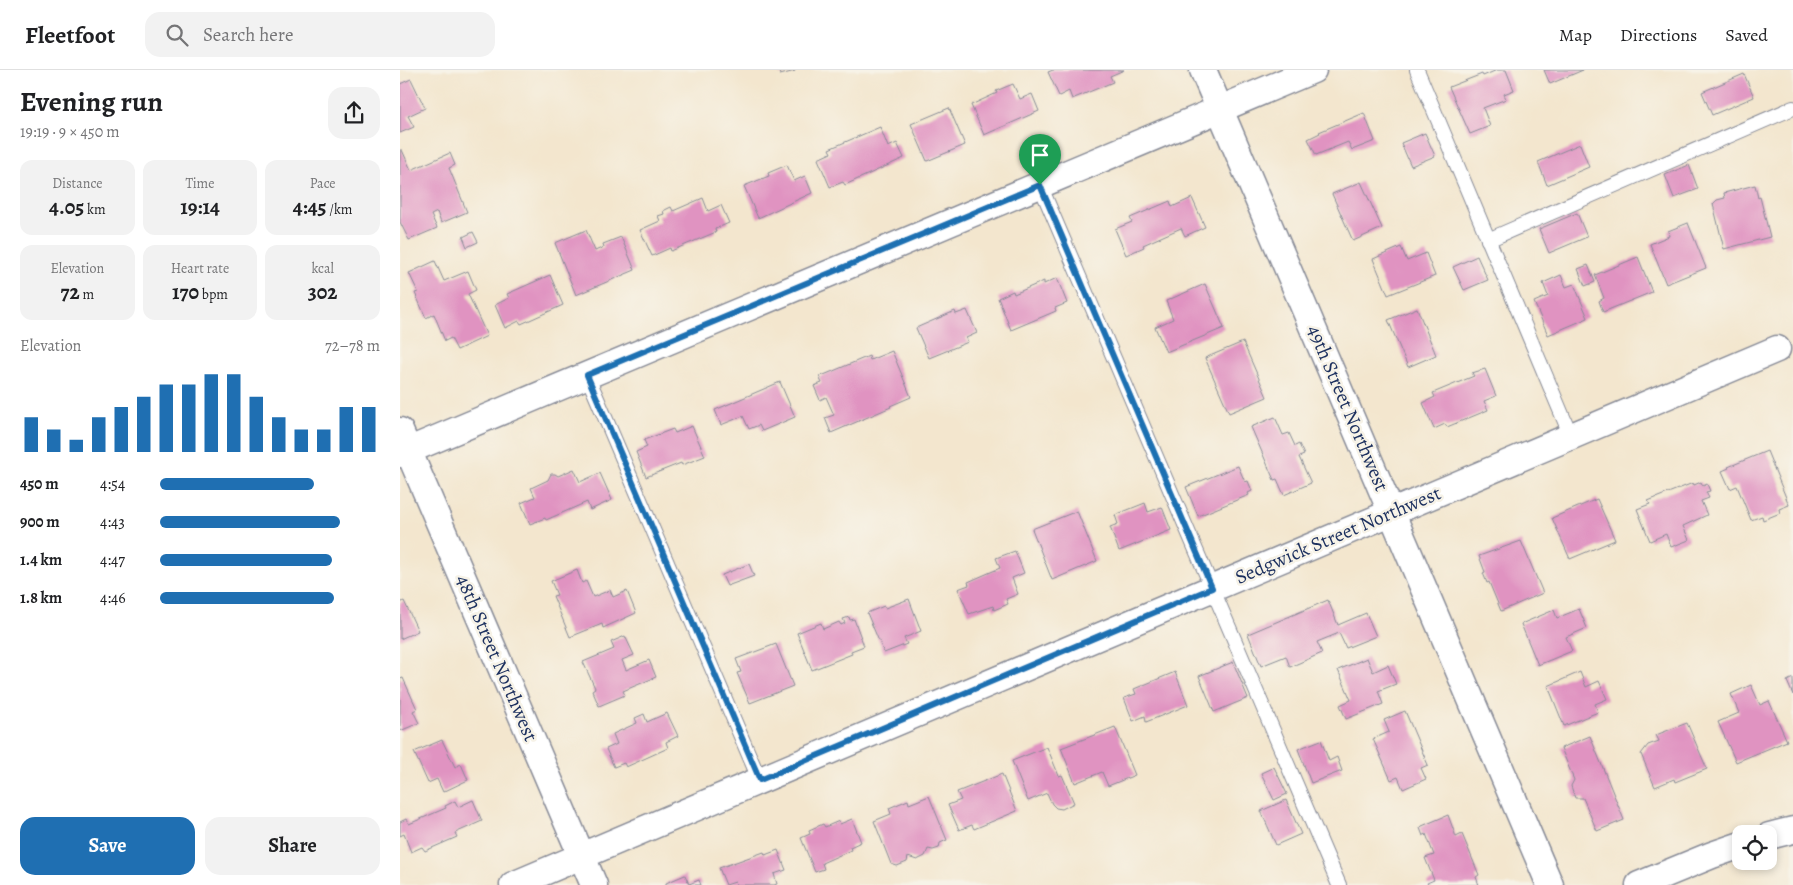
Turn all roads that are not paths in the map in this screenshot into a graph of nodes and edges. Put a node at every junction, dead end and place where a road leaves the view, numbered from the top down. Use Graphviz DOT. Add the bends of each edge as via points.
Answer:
graph roads {
  1 [pos="1203,70"];
  2 [pos="1313,70"];
  3 [pos="1417,70"];
  4 [pos="1793,108"];
  5 [pos="1220,109"];
  6 [pos="1040,185"];
  7 [pos="1488,240"];
  8 [pos="1777,349"];
  9 [pos="587,375"];
  10 [pos="1571,436"];
  11 [pos="403,445"];
  12 [pos="1392,512"];
  13 [pos="1212,588"];
  14 [pos="760,780"];
  15 [pos="1793,830"];
  16 [pos="1777,834"];
  17 [pos="1732,848"];
  18 [pos="582,856"];
  19 [pos="513,885"];
  20 [pos="594,885"];
  21 [pos="1339,885"];
  22 [pos="1550,885"];
  23 [pos="1639,885"];
  1 -- 5 [label="street, 49th Street Northwest"];
  2 -- 5 [label="street"];
  3 -- 7 [label="lane"];
  4 -- 7 [label="lane"];
  5 -- 6 [label="street"];
  5 -- 12 [label="street, 49th Street Northwest"];
  6 -- 9 [label="street"];
  6 -- 13 [label="lane"];
  7 -- 10 [label="lane"];
  8 -- 10 [label="street, Sedgwick Street Northwest"];
  9 -- 11 [label="street"];
  9 -- 14 [label="lane"];
  10 -- 12 [label="street, Sedgwick Street Northwest"];
  11 -- 18 [label="street, 48th Street Northwest"];
  12 -- 13 [label="street, Sedgwick Street Northwest"];
  12 -- 22 [label="street, 49th Street Northwest"];
  13 -- 14 [label="street, Sedgwick Street Northwest"];
  13 -- 21 [label="lane"];
  14 -- 18 [label="street, Sedgwick Street Northwest"];
  15 -- 16 [label="street"];
  17 -- 23 [label="street"];
  18 -- 19 [label="street, Sedgwick Street Northwest"];
  18 -- 20 [label="street, 48th Street Northwest"];
}
